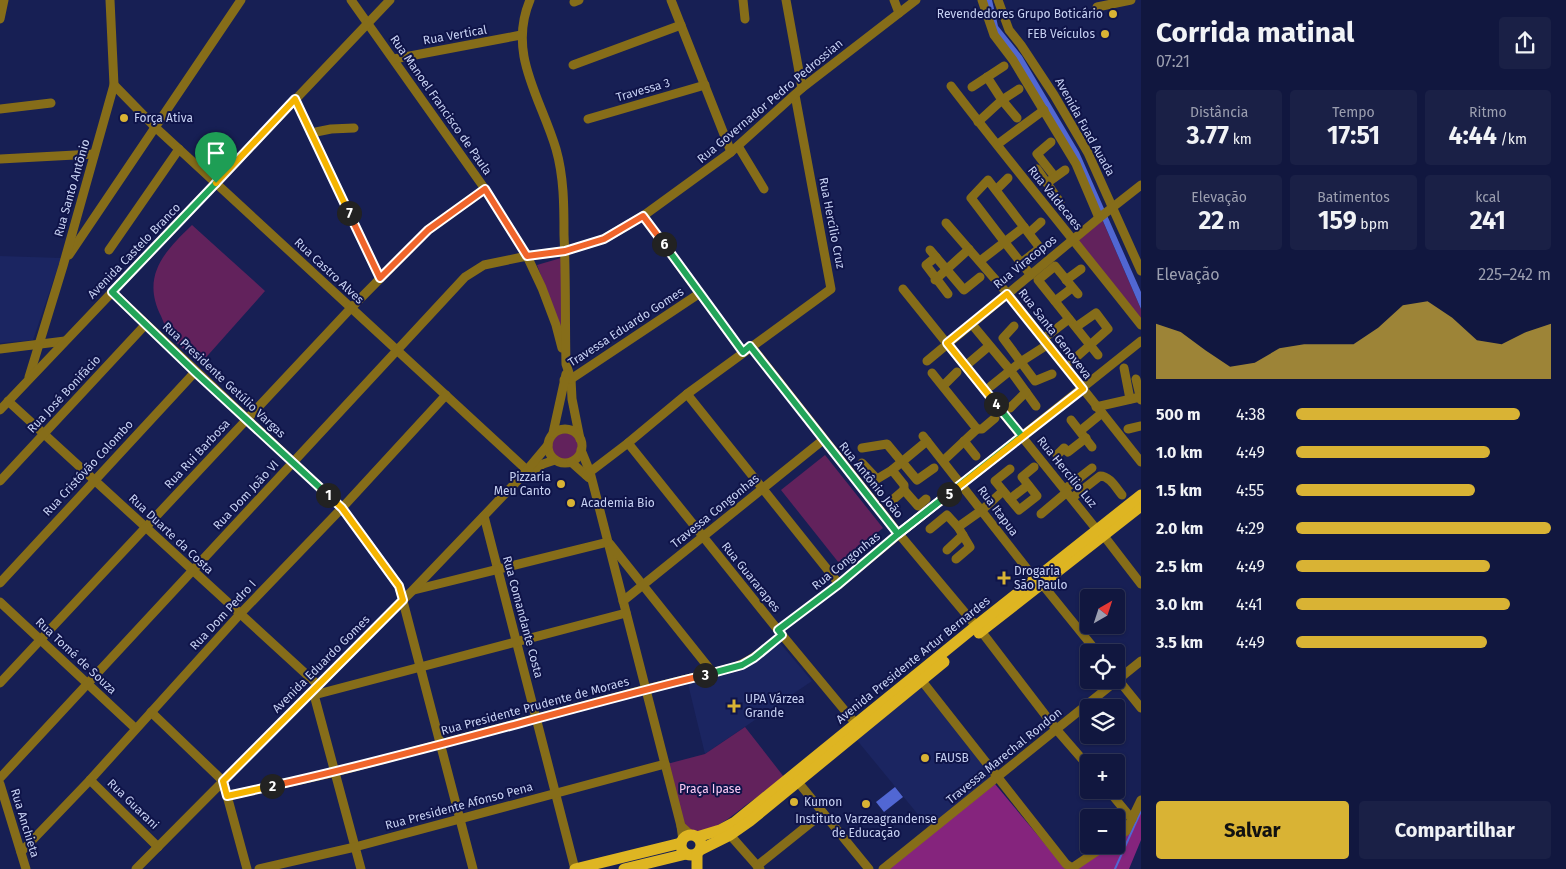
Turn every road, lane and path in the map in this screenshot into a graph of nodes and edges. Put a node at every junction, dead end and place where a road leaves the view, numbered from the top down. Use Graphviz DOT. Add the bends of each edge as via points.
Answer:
graph roads {
  1 [pos="110,0"];
  2 [pos="241,0"];
  3 [pos="350,0"];
  4 [pos="390,0"];
  5 [pos="530,0"];
  6 [pos="672,0"];
  7 [pos="743,0"];
  8 [pos="786,0"];
  9 [pos="894,0"];
  10 [pos="916,0"];
  11 [pos="982,0"];
  12 [pos="998,0"];
  13 [pos="1131,0"];
  14 [pos="2,4"];
  15 [pos="1097,7"];
  16 [pos="899,13"];
  17 [pos="0,19"];
  18 [pos="744,19"];
  19 [pos="366,24"];
  20 [pos="681,25"];
  21 [pos="522,36"];
  22 [pos="394,59"];
  23 [pos="573,65"];
  24 [pos="1004,66"];
  25 [pos="987,77"];
  26 [pos="114,85"];
  27 [pos="705,85"];
  28 [pos="951,86"];
  29 [pos="972,87"];
  30 [pos="1019,89"];
  31 [pos="798,92"];
  32 [pos="295,99"];
  33 [pos="1002,100"];
  34 [pos="50,104"];
  35 [pos="0,109"];
  36 [pos="1044,110"];
  37 [pos="1017,118"];
  38 [pos="588,119"];
  39 [pos="978,122"];
  40 [pos="154,127"];
  41 [pos="354,128"];
  42 [pos="311,133"];
  43 [pos="1051,142"];
  44 [pos="998,144"];
  45 [pos="179,149"];
  46 [pos="734,149"];
  47 [pos="94,154"];
  48 [pos="0,159"];
  49 [pos="1041,166"];
  50 [pos="1065,170"];
  51 [pos="1055,177"];
  52 [pos="1008,178"];
  53 [pos="1023,179"];
  54 [pos="216,183"];
  55 [pos="1047,183"];
  56 [pos="1141,185"];
  57 [pos="485,189"];
  58 [pos="764,189"];
  59 [pos="996,190"];
  60 [pos="1060,202"];
  61 [pos="1110,209"];
  62 [pos="643,216"];
  63 [pos="1099,218"];
  64 [pos="1041,222"];
  65 [pos="946,223"];
  66 [pos="1026,230"];
  67 [pos="1073,240"];
  68 [pos="1004,242"];
  69 [pos="969,249"];
  70 [pos="109,250"];
  71 [pos="565,251"];
  72 [pos="527,256"];
  73 [pos="1138,258"];
  74 [pos="980,261"];
  75 [pos="1021,263"];
  76 [pos="63,266"];
  77 [pos="947,269"];
  78 [pos="1080,269"];
  79 [pos="1141,271"];
  80 [pos="1031,275"];
  81 [pos="980,277"];
  82 [pos="380,278"];
  83 [pos="936,280"];
  84 [pos="1066,280"];
  85 [pos="903,290"];
  86 [pos="112,292"];
  87 [pos="700,293"];
  88 [pos="948,294"];
  89 [pos="1007,294"];
  90 [pos="1055,301"];
  91 [pos="351,308"];
  92 [pos="1069,319"];
  93 [pos="146,324"];
  94 [pos="1141,325"];
  95 [pos="1014,326"];
  96 [pos="1076,327"];
  97 [pos="975,328"];
  98 [pos="65,341"];
  99 [pos="1141,341"];
  100 [pos="1045,342"];
  101 [pos="947,343"];
  102 [pos="38,344"];
  103 [pos="1090,345"];
  104 [pos="989,346"];
  105 [pos="0,349"];
  106 [pos="747,349"];
  107 [pos="397,350"];
  108 [pos="1098,355"];
  109 [pos="927,361"];
  110 [pos="1072,361"];
  111 [pos="1022,362"];
  112 [pos="969,363"];
  113 [pos="1124,368"];
  114 [pos="1010,370"];
  115 [pos="195,372"];
  116 [pos="957,372"];
  117 [pos="932,373"];
  118 [pos="567,374"];
  119 [pos="1052,374"];
  120 [pos="1138,378"];
  121 [pos="28,380"];
  122 [pos="1126,382"];
  123 [pos="943,386"];
  124 [pos="991,386"];
  125 [pos="1083,389"];
  126 [pos="1026,392"];
  127 [pos="687,394"];
  128 [pos="446,396"];
  129 [pos="1140,398"];
  130 [pos="1130,399"];
  131 [pos="8,401"];
  132 [pos="1036,406"];
  133 [pos="1010,408"];
  134 [pos="0,410"];
  135 [pos="1099,410"];
  136 [pos="247,418"];
  137 [pos="995,418"];
  138 [pos="1071,420"];
  139 [pos="1141,426"];
  140 [pos="977,429"];
  141 [pos="1128,429"];
  142 [pos="554,433"];
  143 [pos="44,434"];
  144 [pos="1083,435"];
  145 [pos="1022,436"];
  146 [pos="580,439"];
  147 [pos="823,440"];
  148 [pos="964,441"];
  149 [pos="628,443"];
  150 [pos="548,445"];
  151 [pos="1092,447"];
  152 [pos="862,448"];
  153 [pos="581,450"];
  154 [pos="1057,455"];
  155 [pos="976,456"];
  156 [pos="555,460"];
  157 [pos="943,461"];
  158 [pos="293,462"];
  159 [pos="571,462"];
  160 [pos="902,462"];
  161 [pos="1141,462"];
  162 [pos="862,464"];
  163 [pos="1034,467"];
  164 [pos="934,468"];
  165 [pos="1092,468"];
  166 [pos="1010,469"];
  167 [pos="892,470"];
  168 [pos="526,473"];
  169 [pos="589,475"];
  170 [pos="94,479"];
  171 [pos="0,481"];
  172 [pos="962,484"];
  173 [pos="1028,485"];
  174 [pos="763,488"];
  175 [pos="904,490"];
  176 [pos="1003,491"];
  177 [pos="1068,493"];
  178 [pos="1122,495"];
  179 [pos="1141,495"];
  180 [pos="926,499"];
  181 [pos="1010,499"];
  182 [pos="888,503"];
  183 [pos="1141,506"];
  184 [pos="342,508"];
  185 [pos="982,510"];
  186 [pos="1041,514"];
  187 [pos="484,516"];
  188 [pos="144,527"];
  189 [pos="930,529"];
  190 [pos="961,531"];
  191 [pos="1100,533"];
  192 [pos="898,534"];
  193 [pos="702,537"];
  194 [pos="608,542"];
  195 [pos="947,550"];
  196 [pos="956,559"];
  197 [pos="497,569"];
  198 [pos="192,571"];
  199 [pos="1038,582"];
  200 [pos="0,583"];
  201 [pos="644,584"];
  202 [pos="839,584"];
  203 [pos="1141,584"];
  204 [pos="413,590"];
  205 [pos="403,600"];
  206 [pos="623,601"];
  207 [pos="0,602"];
  208 [pos="626,613"];
  209 [pos="240,614"];
  210 [pos="978,629"];
  211 [pos="780,633"];
  212 [pos="40,640"];
  213 [pos="516,642"];
  214 [pos="1089,644"];
  215 [pos="1141,661"];
  216 [pos="420,667"];
  217 [pos="1125,672"];
  218 [pos="713,673"];
  219 [pos="922,681"];
  220 [pos="0,683"];
  221 [pos="88,684"];
  222 [pos="1125,688"];
  223 [pos="646,689"];
  224 [pos="1104,689"];
  225 [pos="315,690"];
  226 [pos="1141,708"];
  227 [pos="151,712"];
  228 [pos="536,719"];
  229 [pos="856,724"];
  230 [pos="136,728"];
  231 [pos="1056,729"];
  232 [pos="441,744"];
  233 [pos="1080,757"];
  234 [pos="665,764"];
  235 [pos="336,772"];
  236 [pos="0,778"];
  237 [pos="998,778"];
  238 [pos="90,780"];
  239 [pos="223,781"];
  240 [pos="798,782"];
  241 [pos="0,784"];
  242 [pos="555,793"];
  243 [pos="227,796"];
  244 [pos="1116,799"];
  245 [pos="1141,800"];
  246 [pos="823,813"];
  247 [pos="1132,818"];
  248 [pos="460,819"];
  249 [pos="1125,832"];
  250 [pos="730,836"];
  251 [pos="688,839"];
  252 [pos="158,847"];
  253 [pos="355,847"];
  254 [pos="21,852"];
  255 [pos="693,853"];
  256 [pos="1093,854"];
  257 [pos="759,868"];
  258 [pos="1072,868"];
  259 [pos="26,869"];
  260 [pos="136,869"];
  261 [pos="247,869"];
  262 [pos="259,869"];
  263 [pos="361,869"];
  264 [pos="473,869"];
  265 [pos="575,869"];
  266 [pos="624,869"];
  267 [pos="696,869"];
  268 [pos="869,869"];
  269 [pos="883,869"];
  1 -- 26 [label="street, Rua Santo Antônio"];
  2 -- 40 [label="street"];
  3 -- 19 [label="street, Rua Manoel Francisco de Paula"];
  4 -- 19 [label="street, Avenida Castelo Branco"];
  5 -- 21 [label="street"];
  6 -- 20 [label="street"];
  7 -- 18 [label="street"];
  8 -- 31 [label="street"];
  9 -- 16 [label="street"];
  10 -- 16 [label="street, Rua Governador Pedro Pedrossian"];
  11 -- 36 [label="street" via="994,35 1014,60"];
  12 -- 61 [label="street, Avenida Fuad Auada" via="1009,30 1054,95 1088,153"];
  13 -- 15 [label="street"];
  14 -- 17 [label="street"];
  16 -- 31 [label="street, Rua Governador Pedro Pedrossian"];
  19 -- 22 [label="street, Rua Manoel Francisco de Paula"];
  19 -- 32 [label="street, Avenida Castelo Branco"];
  20 -- 23 [label="street"];
  20 -- 27 [label="street"];
  21 -- 22 [label="street, Rua Vertical"];
  21 -- 71 [label="street" via="525,66 556,148 563,181"];
  22 -- 57 [label="street, Rua Manoel Francisco de Paula"];
  24 -- 25 [label="street"];
  25 -- 29 [label="street"];
  25 -- 33 [label="street"];
  26 -- 40 [label="street, Rua Castro Alves"];
  26 -- 47 [label="street, Rua Santo Antônio"];
  27 -- 38 [label="street, Travessa 3"];
  27 -- 46 [label="street"];
  28 -- 39 [label="street, Rua Valdecaes"];
  30 -- 33 [label="street"];
  31 -- 46 [label="street, Rua Governador Pedro Pedrossian"];
  31 -- 106 [label="street, Rua Hercílio Cruz" via="831,288"];
  32 -- 42 [label="street"];
  32 -- 54 [label="street, Avenida Castelo Branco"];
  33 -- 37 [label="street"];
  33 -- 39 [label="street"];
  34 -- 35 [label="street"];
  36 -- 44 [label="street"];
  36 -- 63 [label="street" via="1076,164"];
  39 -- 44 [label="street, Rua Valdecaes"];
  40 -- 45 [label="street, Rua Castro Alves"];
  40 -- 76 [label="street"];
  41 -- 42 [label="street"];
  42 -- 82 [label="street"];
  43 -- 49 [label="street" via="1037,154"];
  44 -- 53 [label="street, Rua Valdecaes"];
  45 -- 54 [label="street, Rua Castro Alves"];
  45 -- 70 [label="street"];
  46 -- 58 [label="street"];
  46 -- 62 [label="street, Rua Governador Pedro Pedrossian"];
  47 -- 48 [label="street"];
  47 -- 76 [label="street, Rua Santo Antônio"];
  49 -- 51 [label="street"];
  49 -- 53 [label="street"];
  49 -- 55 [label="street"];
  50 -- 51 [label="street"];
  51 -- 55 [label="street"];
  52 -- 59 [label="street"];
  53 -- 67 [label="street, Rua Valdecaes"];
  54 -- 86 [label="street, Avenida Castelo Branco"];
  54 -- 91 [label="street, Rua Castro Alves"];
  55 -- 60 [label="street"];
  56 -- 61 [label="street, Rua Viracopos"];
  57 -- 72 [label="street, Rua Manoel Francisco de Paula"];
  57 -- 82 [label="street, Rua Rui Barbosa" via="428,230"];
  59 -- 66 [label="street"];
  59 -- 68 [label="street" via="988,180 972,198"];
  61 -- 63 [label="street, Rua Viracopos"];
  61 -- 73 [label="street, Avenida Fuad Auada"];
  62 -- 71 [label="street, Rua Governador Pedro Pedrossian" via="604,239"];
  62 -- 87 [label="street, Rua Antônio João"];
  63 -- 67 [label="street, Rua Viracopos"];
  64 -- 66 [label="street"];
  65 -- 69 [label="street, Rua Santa Genoveva"];
  66 -- 68 [label="street"];
  66 -- 75 [label="street" via="1040,248"];
  67 -- 80 [label="street, Rua Viracopos"];
  67 -- 94 [label="street, Rua Valdecaes"];
  68 -- 74 [label="street"];
  68 -- 75 [label="street"];
  69 -- 74 [label="street, Rua Santa Genoveva"];
  69 -- 77 [label="street"];
  71 -- 72 [label="street, Rua Governador Pedro Pedrossian"];
  71 -- 118 [label="street"];
  72 -- 107 [label="street, Rua Dom João VI" via="484,265 465,277"];
  72 -- 118 [label="street, Rua Manoel Francisco de Paula" via="553,316"];
  73 -- 79 [label="street, Avenida Fuad Auada"];
  74 -- 89 [label="street, Rua Santa Genoveva"];
  75 -- 80 [label="street"];
  76 -- 102 [label="street, Rua Santo Antônio"];
  77 -- 81 [label="street" via="964,290"];
  77 -- 83 [label="street"];
  77 -- 83 [label="street" via="933,253 926,265"];
  78 -- 84 [label="street"];
  80 -- 89 [label="street, Rua Viracopos"];
  82 -- 91 [label="street, Rua Rui Barbosa"];
  83 -- 88 [label="street"];
  84 -- 90 [label="street" via="1075,291"];
  84 -- 90 [label="street" via="1055,266 1038,280"];
  85 -- 101 [label="street, Rua Hercilio Luz"];
  86 -- 93 [label="street, Rua Presidente Getúlio Vargas"];
  86 -- 98 [label="street, Avenida Castelo Branco"];
  87 -- 106 [label="street, Rua Antônio João"];
  87 -- 118 [label="street, Travessa Eduardo Gomes"];
  89 -- 100 [label="street, Rua Santa Genoveva"];
  89 -- 101 [label="street, Rua Viracopos"];
  90 -- 92 [label="street"];
  91 -- 107 [label="street, Rua Castro Alves"];
  91 -- 136 [label="street, Rua Rui Barbosa"];
  92 -- 96 [label="street"];
  92 -- 100 [label="street"];
  93 -- 115 [label="street, Rua Presidente Getúlio Vargas"];
  93 -- 143 [label="street, Rua José Bonifácio"];
  95 -- 111 [label="street" via="1003,338"];
  96 -- 103 [label="street"];
  96 -- 103 [label="street" via="1096,312 1108,329"];
  97 -- 104 [label="street"];
  98 -- 102 [label="street"];
  98 -- 121 [label="street, Avenida Castelo Branco"];
  99 -- 125 [label="street, Rua Congonhas"];
  100 -- 111 [label="street"];
  100 -- 125 [label="street, Rua Santa Genoveva"];
  101 -- 109 [label="street, Rua Viracopos"];
  101 -- 145 [label="street, Rua Hercilio Luz"];
  102 -- 105 [label="street"];
  102 -- 121 [label="street, Rua Santo Antônio"];
  103 -- 108 [label="street"];
  103 -- 110 [label="street"];
  104 -- 112 [label="street"];
  104 -- 114 [label="street"];
  106 -- 127 [label="street, Rua Hercílio Cruz"];
  106 -- 147 [label="street, Rua Antônio João"];
  107 -- 128 [label="street, Rua Castro Alves"];
  107 -- 158 [label="street, Rua Dom João VI"];
  111 -- 114 [label="street"];
  111 -- 119 [label="street" via="1035,381"];
  113 -- 122 [label="street"];
  114 -- 124 [label="street"];
  114 -- 126 [label="street"];
  115 -- 136 [label="street, Rua Presidente Getúlio Vargas"];
  115 -- 170 [label="street, Rua Cristóvão Colombo"];
  116 -- 123 [label="street"];
  117 -- 123 [label="street"];
  118 -- 142 [label="street"];
  118 -- 146 [label="street"];
  120 -- 122 [label="street"];
  120 -- 129 [label="street"];
  121 -- 131 [label="street, Avenida Castelo Branco"];
  122 -- 130 [label="street"];
  123 -- 140 [label="street"];
  125 -- 135 [label="street, Rua Santa Genoveva"];
  125 -- 145 [label="street, Rua Congonhas"];
  126 -- 132 [label="street"];
  126 -- 133 [label="street"];
  127 -- 149 [label="street, Rua Hercílio Cruz"];
  127 -- 174 [label="street"];
  128 -- 168 [label="street, Rua Castro Alves"];
  128 -- 184 [label="street, Rua Dom Pedro I"];
  129 -- 130 [label="street"];
  130 -- 135 [label="street"];
  131 -- 134 [label="street, Avenida Castelo Branco"];
  131 -- 143 [label="street, Rua Duarte da Costa"];
  135 -- 144 [label="street"];
  135 -- 161 [label="street, Rua Santa Genoveva"];
  136 -- 158 [label="street, Rua Presidente Getúlio Vargas"];
  136 -- 188 [label="street, Rua Rui Barbosa"];
  137 -- 140 [label="street" via="982,429"];
  138 -- 144 [label="street"];
  139 -- 141 [label="street"];
  140 -- 148 [label="street"];
  142 -- 146 [label="street" via="570,430"];
  142 -- 150 [label="street"];
  143 -- 170 [label="street, Rua Duarte da Costa"];
  143 -- 171 [label="street, Rua José Bonifácio"];
  144 -- 151 [label="street"];
  144 -- 154 [label="street" via="1068,452 1064,448"];
  145 -- 172 [label="street, Rua Congonhas"];
  145 -- 177 [label="street, Rua Hercilio Luz"];
  146 -- 153 [label="street"];
  147 -- 174 [label="street, Travessa Congonhas"];
  147 -- 192 [label="street, Rua Antônio João"];
  148 -- 155 [label="street"];
  148 -- 157 [label="street"];
  149 -- 169 [label="street, Rua Hercílio Cruz"];
  149 -- 193 [label="street, Rua Guararapes"];
  150 -- 156 [label="street"];
  150 -- 168 [label="street, Avenida Eduardo Gomes"];
  152 -- 160 [label="street" via="887,444"];
  153 -- 159 [label="street"];
  153 -- 169 [label="street"];
  156 -- 159 [label="street"];
  156 -- 168 [label="street"];
  157 -- 160 [label="street, Rua Itapua" via="925,438"];
  157 -- 172 [label="street, Rua Itapua"];
  158 -- 184 [label="street, Rua Presidente Getúlio Vargas"];
  158 -- 198 [label="street, Rua Dom João VI"];
  159 -- 169 [label="street"];
  160 -- 164 [label="street" via="917,480"];
  160 -- 167 [label="street"];
  162 -- 167 [label="street" via="877,479"];
  163 -- 173 [label="street" via="1022,477"];
  165 -- 177 [label="street"];
  166 -- 176 [label="street" via="995,481"];
  167 -- 175 [label="street" via="904,485"];
  168 -- 187 [label="street, Avenida Eduardo Gomes"];
  169 -- 194 [label="street"];
  170 -- 188 [label="street, Rua Duarte da Costa"];
  170 -- 200 [label="street, Rua Cristóvão Colombo"];
  172 -- 185 [label="street, Rua Itapua"];
  172 -- 192 [label="street, Rua Congonhas"];
  173 -- 181 [label="street"];
  173 -- 181 [label="street" via="1037,496 1019,510"];
  174 -- 193 [label="street, Travessa Congonhas"];
  174 -- 202 [label="street"];
  175 -- 180 [label="street" via="918,506"];
  175 -- 182 [label="street"];
  176 -- 181 [label="street"];
  176 -- 185 [label="street"];
  177 -- 178 [label="street" via="1105,476"];
  177 -- 186 [label="street"];
  177 -- 191 [label="street, Rua Hercilio Luz"];
  179 -- 191 [label="main road, Avenida Presidente Artur Bernardes"];
  183 -- 191 [label="main road, Avenida Presidente Artur Bernardes"];
  184 -- 205 [label="street, Rua Presidente Getúlio Vargas" via="399,586"];
  184 -- 209 [label="street, Rua Dom Pedro I"];
  185 -- 190 [label="street"];
  185 -- 199 [label="street, Rua Itapua"];
  187 -- 197 [label="street, Rua Comandante Costa"];
  187 -- 204 [label="street, Avenida Eduardo Gomes"];
  188 -- 198 [label="street, Rua Duarte da Costa"];
  188 -- 212 [label="street, Rua Rui Barbosa"];
  189 -- 190 [label="street" via="948,515"];
  190 -- 195 [label="street"];
  190 -- 196 [label="street" via="970,547"];
  191 -- 199 [label="main road, Avenida Presidente Artur Bernardes"];
  191 -- 203 [label="street, Rua Hercilio Luz"];
  192 -- 202 [label="street, Rua Congonhas"];
  192 -- 210 [label="street, Rua Antônio João"];
  193 -- 201 [label="street, Travessa Congonhas"];
  193 -- 211 [label="street, Rua Guararapes"];
  194 -- 197 [label="street"];
  194 -- 201 [label="street"];
  194 -- 206 [label="street"];
  197 -- 204 [label="street"];
  197 -- 213 [label="street, Rua Comandante Costa"];
  198 -- 209 [label="street, Rua Duarte da Costa"];
  198 -- 221 [label="street, Rua Dom João VI"];
  199 -- 210 [label="main road, Avenida Presidente Artur Bernardes"];
  199 -- 214 [label="street, Rua Itapua"];
  201 -- 206 [label="street, Travessa Congonhas"];
  201 -- 218 [label="street"];
  202 -- 211 [label="street, Rua Congonhas"];
  204 -- 205 [label="street, Avenida Eduardo Gomes"];
  205 -- 216 [label="street, Rua Presidente Getúlio Vargas"];
  205 -- 225 [label="street, Avenida Eduardo Gomes"];
  206 -- 208 [label="street"];
  207 -- 212 [label="street, Rua Tomé de Souza"];
  208 -- 213 [label="street"];
  208 -- 223 [label="street"];
  209 -- 225 [label="street, Rua Duarte da Costa"];
  209 -- 227 [label="street, Rua Dom Pedro I"];
  210 -- 219 [label="main road, Avenida Presidente Artur Bernardes"];
  210 -- 229 [label="main road, Avenida Presidente Artur Bernardes"];
  210 -- 231 [label="street, Rua Antônio João"];
  211 -- 218 [label="street, Rua Presidente Prudente de Moraes" via="746,663"];
  211 -- 229 [label="street, Rua Guararapes"];
  212 -- 220 [label="street, Rua Rui Barbosa"];
  212 -- 221 [label="street, Rua Tomé de Souza"];
  213 -- 216 [label="street"];
  213 -- 228 [label="street, Rua Comandante Costa"];
  215 -- 217 [label="street, Travessa Marechal Rondon"];
  216 -- 225 [label="street"];
  216 -- 232 [label="street, Rua Presidente Getúlio Vargas"];
  218 -- 223 [label="street, Rua Presidente Prudente de Moraes"];
  219 -- 237 [label="street"];
  219 -- 240 [label="main road, Avenida Presidente Artur Bernardes"];
  221 -- 230 [label="street, Rua Tomé de Souza"];
  221 -- 236 [label="street, Rua Dom João VI"];
  222 -- 226 [label="street"];
  223 -- 228 [label="street, Rua Presidente Prudente de Moraes"];
  223 -- 234 [label="street"];
  224 -- 231 [label="street, Travessa Marechal Rondon"];
  225 -- 235 [label="street"];
  225 -- 239 [label="street, Avenida Eduardo Gomes"];
  227 -- 230 [label="street, Rua Dom Pedro I"];
  227 -- 239 [label="street"];
  228 -- 232 [label="street, Rua Presidente Prudente de Moraes"];
  228 -- 242 [label="street, Rua Comandante Costa"];
  229 -- 251 [label="main road, Avenida Presidente Artur Bernardes" via="736,822"];
  230 -- 238 [label="street, Rua Dom Pedro I"];
  231 -- 233 [label="street, Rua Antônio João"];
  231 -- 237 [label="street, Travessa Marechal Rondon"];
  232 -- 235 [label="street, Rua Presidente Prudente de Moraes"];
  232 -- 248 [label="street, Rua Presidente Getúlio Vargas"];
  234 -- 242 [label="street, Rua Presidente Afonso Pena"];
  234 -- 251 [label="street" via="681,826"];
  235 -- 243 [label="street, Rua Presidente Prudente de Moraes"];
  235 -- 253 [label="street"];
  237 -- 258 [label="street"];
  237 -- 269 [label="street, Travessa Marechal Rondon"];
  238 -- 252 [label="street, Rua Guarani"];
  238 -- 254 [label="street, Rua Dom Pedro I"];
  239 -- 243 [label="street"];
  239 -- 252 [label="street, Avenida Eduardo Gomes"];
  240 -- 246 [label="street"];
  240 -- 250 [label="main road, Avenida Presidente Artur Bernardes"];
  241 -- 254 [label="street, Rua Anchieta"];
  242 -- 248 [label="street, Rua Presidente Afonso Pena"];
  242 -- 265 [label="street, Rua Comandante Costa"];
  243 -- 261 [label="street"];
  244 -- 247 [label="street"];
  245 -- 247 [label="street"];
  246 -- 257 [label="street"];
  246 -- 268 [label="street"];
  247 -- 249 [label="street"];
  248 -- 253 [label="street, Rua Presidente Afonso Pena"];
  248 -- 264 [label="street, Rua Presidente Getúlio Vargas"];
  250 -- 255 [label="main road, Avenida Presidente Artur Bernardes"];
  250 -- 257 [label="street"];
  251 -- 255 [label="main road" via="682,849"];
  251 -- 255 [label="main road" via="701,843"];
  251 -- 265 [label="main road, Avenida Presidente Artur Bernardes"];
  252 -- 260 [label="street, Avenida Eduardo Gomes"];
  253 -- 262 [label="street, Rua Presidente Afonso Pena"];
  253 -- 263 [label="street"];
  254 -- 259 [label="street, Rua Anchieta"];
  255 -- 266 [label="main road, Avenida Presidente Artur Bernardes"];
  255 -- 267 [label="main road"];
  256 -- 258 [label="street"];
}
